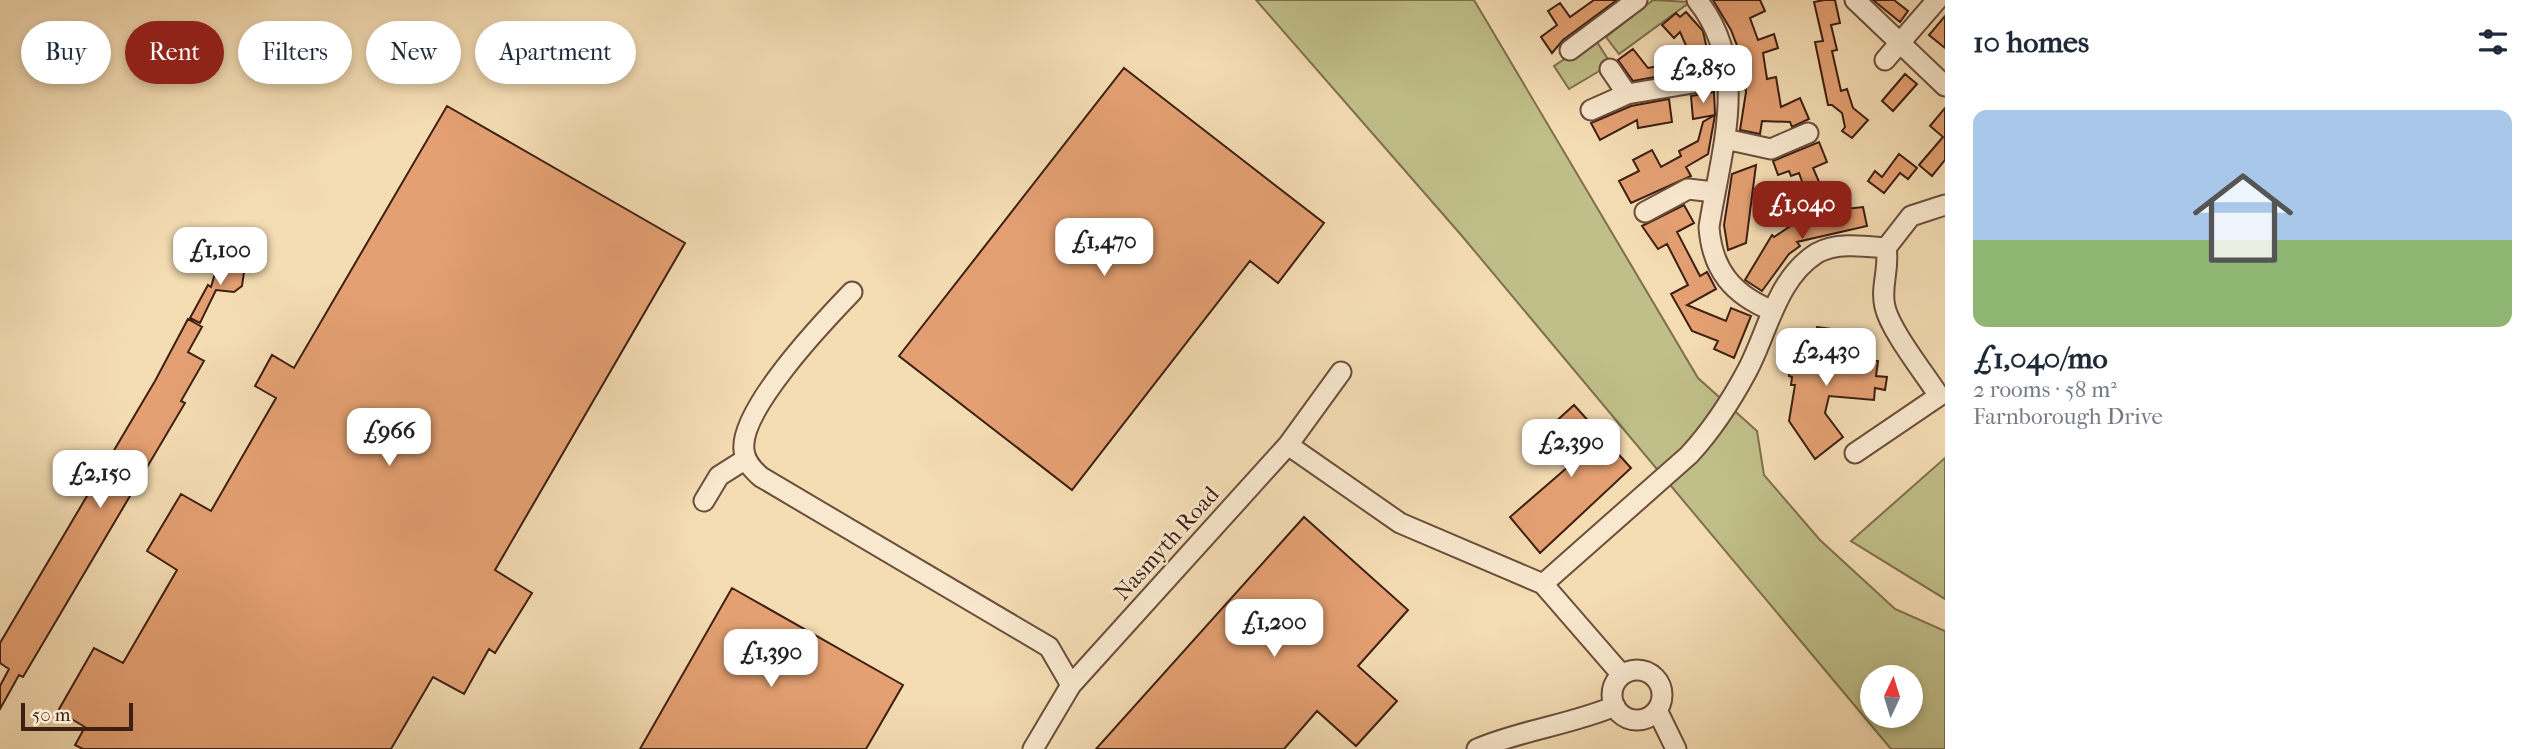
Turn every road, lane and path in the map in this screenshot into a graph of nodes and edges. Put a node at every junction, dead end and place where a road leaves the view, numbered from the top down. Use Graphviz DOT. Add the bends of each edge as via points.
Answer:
graph roads {
  1 [pos="1637,0"];
  2 [pos="1697,0"];
  3 [pos="1854,0"];
  4 [pos="1937,0"];
  5 [pos="1901,42"];
  6 [pos="1570,50"];
  7 [pos="1885,60"];
  8 [pos="1610,69"];
  9 [pos="1729,77"];
  10 [pos="1945,86"];
  11 [pos="1627,94"];
  12 [pos="1591,110"];
  13 [pos="1808,133"];
  14 [pos="1725,139"];
  15 [pos="1714,192"];
  16 [pos="1945,205"];
  17 [pos="1645,212"];
  18 [pos="1886,248"];
  19 [pos="852,292"];
  20 [pos="1773,311"];
  21 [pos="1341,372"];
  22 [pos="1288,444"];
  23 [pos="1855,453"];
  24 [pos="746,459"];
  25 [pos="704,501"];
  26 [pos="1543,584"];
  27 [pos="1622,675"];
  28 [pos="1071,685"];
  29 [pos="1615,706"];
  30 [pos="1657,710"];
  31 [pos="1032,749"];
  32 [pos="1477,749"];
  33 [pos="1676,749"];
  1 -- 6 [label="street"];
  2 -- 9 [label="street" via="1722,43"];
  3 -- 5 [label="street"];
  4 -- 5 [label="street"];
  5 -- 7 [label="street"];
  5 -- 10 [label="street"];
  8 -- 11 [label="street"];
  9 -- 11 [label="street"];
  9 -- 14 [label="street"];
  11 -- 12 [label="street"];
  13 -- 14 [label="street" via="1770,149"];
  14 -- 15 [label="street"];
  15 -- 17 [label="street" via="1688,188"];
  15 -- 20 [label="street" via="1710,244 1723,275 1731,288 1750,302"];
  16 -- 18 [label="street" via="1911,216"];
  18 -- 20 [label="street" via="1854,246 1818,253 1785,286"];
  18 -- 23 [label="street" via="1885,310 1939,396"];
  19 -- 24 [label="street" via="801,346 752,415 745,436"];
  20 -- 26 [label="street" via="1748,370 1709,433"];
  21 -- 22 [label="street, Nasmyth Road"];
  22 -- 26 [label="street" via="1400,523"];
  22 -- 28 [label="street, Nasmyth Road"];
  24 -- 25 [label="street" via="719,476"];
  24 -- 28 [label="street" via="761,477 1049,647"];
  26 -- 27 [label="street"];
  27 -- 29 [label="street" via="1613,689"];
  27 -- 30 [label="street" via="1631,670 1651,674 1662,691"];
  28 -- 31 [label="street, Nasmyth Road"];
  29 -- 30 [label="street" via="1635,720"];
  29 -- 32 [label="street"];
  30 -- 33 [label="street"];
}
